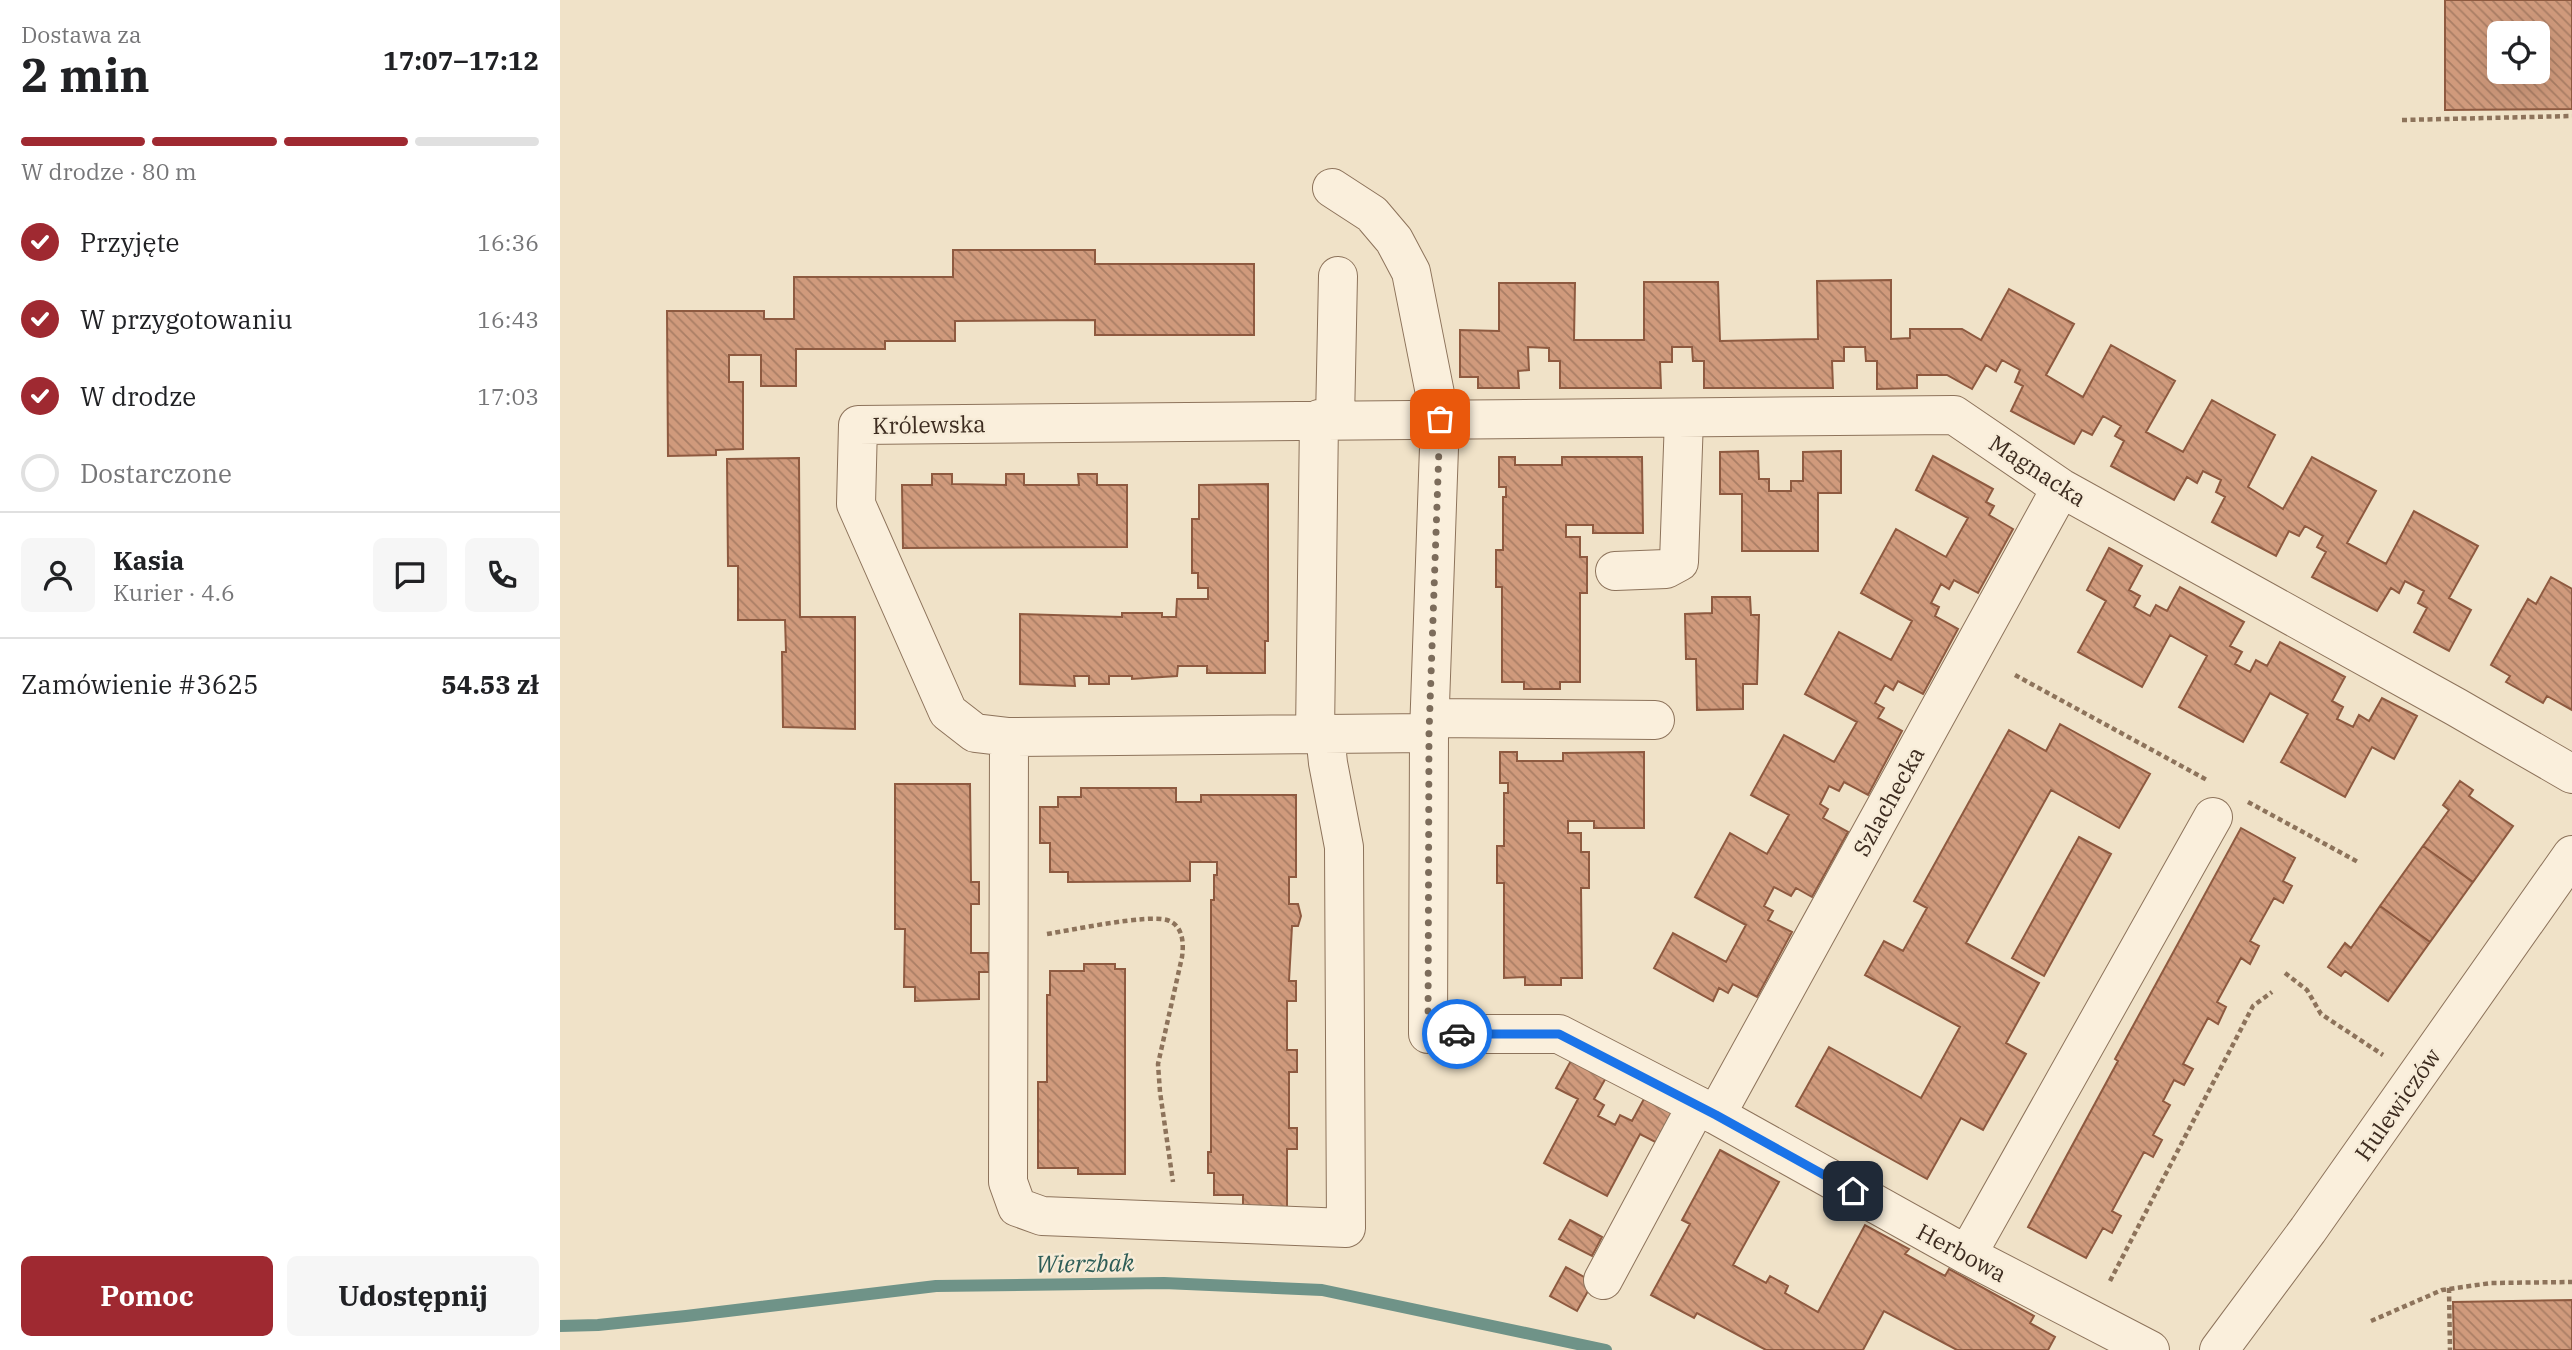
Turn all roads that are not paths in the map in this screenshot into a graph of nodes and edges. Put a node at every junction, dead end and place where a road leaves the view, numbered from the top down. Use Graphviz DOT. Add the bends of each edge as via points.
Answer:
graph roads {
  1 [pos="1332,188"];
  2 [pos="1338,276"];
  3 [pos="1684,418"];
  4 [pos="1440,419"];
  5 [pos="1327,420"];
  6 [pos="2061,488"];
  7 [pos="1615,571"];
  8 [pos="1655,720"];
  9 [pos="1429,725"];
  10 [pos="1320,734"];
  11 [pos="1009,737"];
  12 [pos="2572,774"];
  13 [pos="2212,799"];
  14 [pos="2572,855"];
  15 [pos="1706,1110"];
  16 [pos="1967,1255"];
  17 [pos="1603,1280"];
  18 [pos="2150,1350"];
  19 [pos="2219,1350"];
  1 -- 4 [label="street" via="1371,214 1394,240 1410,272"];
  2 -- 5 [label="street"];
  3 -- 4 [label="street, Magnacka"];
  3 -- 6 [label="street, Magnacka" via="1955,415"];
  3 -- 7 [label="street" via="1679,562 1666,569"];
  4 -- 5 [label="street, Królewska"];
  4 -- 9 [label="street"];
  5 -- 10 [label="street"];
  5 -- 11 [label="street, Królewska" via="858,425 856,504 948,712 975,733"];
  6 -- 12 [label="street, Magnacka"];
  6 -- 15 [label="street, Szlachecka"];
  8 -- 9 [label="street, Królewska"];
  9 -- 10 [label="street, Królewska"];
  9 -- 15 [label="street, Herbowa" via="1428,1034 1559,1034"];
  10 -- 11 [label="street, Królewska"];
  10 -- 11 [label="street" via="1343,848 1346,1228 1042,1216 1017,1207 1008,1182"];
  13 -- 16 [label="street"];
  14 -- 19 [label="street, Hulewiczów"];
  15 -- 16 [label="street, Herbowa"];
  15 -- 17 [label="street, Szlachecka"];
  16 -- 18 [label="street, Herbowa"];
}
